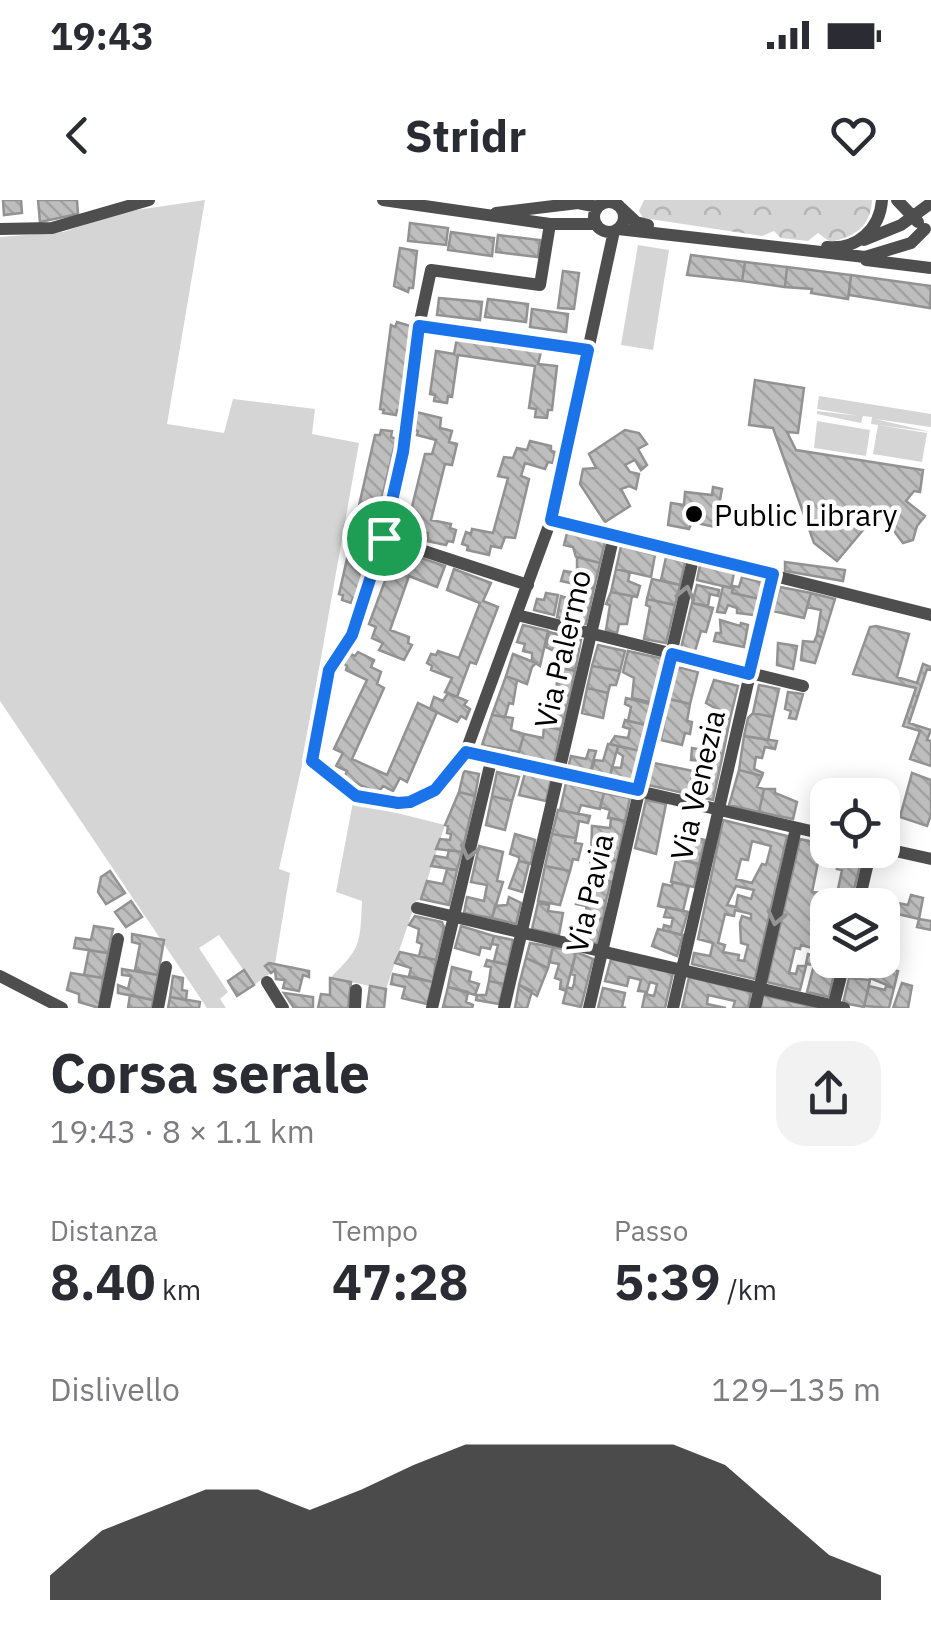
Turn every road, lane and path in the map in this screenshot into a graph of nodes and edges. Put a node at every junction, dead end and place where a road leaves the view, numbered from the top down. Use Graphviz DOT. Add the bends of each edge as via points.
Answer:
graph roads {
  1 [pos="82,200"];
  2 [pos="149,200"];
  3 [pos="382,200"];
  4 [pos="882,200"];
  5 [pos="896,200"];
  6 [pos="931,203"];
  7 [pos="428,204"];
  8 [pos="532,204"];
  9 [pos="608,204"];
  10 [pos="494,214"];
  11 [pos="82,218"];
  12 [pos="913,218"];
  13 [pos="550,224"];
  14 [pos="598,226"];
  15 [pos="0,229"];
  16 [pos="616,230"];
  17 [pos="928,231"];
  18 [pos="842,252"];
  19 [pos="931,268"];
  20 [pos="601,282"];
  21 [pos="419,326"];
  22 [pos="588,350"];
  23 [pos="551,520"];
  24 [pos="614,535"];
  25 [pos="384,538"];
  26 [pos="694,555"];
  27 [pos="773,574"];
  28 [pos="528,585"];
  29 [pos="931,614"];
  30 [pos="516,615"];
  31 [pos="591,633"];
  32 [pos="672,654"];
  33 [pos="749,674"];
  34 [pos="803,686"];
  35 [pos="466,752"];
  36 [pos="492,757"];
  37 [pos="559,772"];
  38 [pos="638,790"];
  39 [pos="716,809"];
  40 [pos="796,828"];
  41 [pos="810,831"];
  42 [pos="900,852"];
  43 [pos="931,859"];
  44 [pos="417,908"];
  45 [pos="452,916"];
  46 [pos="521,932"];
  47 [pos="118,939"];
  48 [pos="602,950"];
  49 [pos="166,967"];
  50 [pos="681,969"];
  51 [pos="0,976"];
  52 [pos="841,978"];
  53 [pos="267,982"];
  54 [pos="760,987"];
  55 [pos="356,990"];
  56 [pos="837,1007"];
  57 [pos="62,1008"];
  58 [pos="104,1008"];
  59 [pos="158,1008"];
  60 [pos="283,1008"];
  61 [pos="355,1008"];
  62 [pos="432,1008"];
  63 [pos="504,1008"];
  64 [pos="589,1008"];
  65 [pos="673,1008"];
  66 [pos="755,1008"];
  1 -- 11 [label="street"];
  2 -- 11 [label="street"];
  3 -- 7 [label="street"];
  4 -- 18 [label="street" via="876,224"];
  5 -- 12 [label="street"];
  6 -- 12 [label="street"];
  7 -- 10 [label="street"];
  8 -- 9 [label="street"];
  8 -- 10 [label="street"];
  9 -- 14 [label="street" via="594,216"];
  9 -- 16 [label="street" via="623,222"];
  9 -- 18 [label="street" via="641,224"];
  10 -- 13 [label="street"];
  11 -- 15 [label="street" via="52,228"];
  12 -- 17 [label="street"];
  12 -- 18 [label="street"];
  13 -- 14 [label="street"];
  13 -- 21 [label="street" via="540,284 431,270"];
  14 -- 16 [label="street"];
  14 -- 20 [label="street"];
  16 -- 18 [label="street"];
  16 -- 20 [label="street"];
  17 -- 18 [label="street" via="900,248 865,257"];
  18 -- 19 [label="street"];
  20 -- 22 [label="street"];
  21 -- 22 [label="street"];
  21 -- 25 [label="street"];
  22 -- 23 [label="street"];
  23 -- 24 [label="street"];
  23 -- 28 [label="street"];
  24 -- 26 [label="street"];
  24 -- 31 [label="street, Via Palermo"];
  25 -- 28 [label="street"];
  25 -- 35 [label="street" via="352,635 329,670 312,761 356,796 398,803 435,790"];
  26 -- 27 [label="street"];
  32 -- 26 [label="street, Via Pavia, one-way"];
  27 -- 29 [label="street"];
  27 -- 33 [label="street, Via Venezia"];
  28 -- 30 [label="street"];
  30 -- 31 [label="street"];
  30 -- 35 [label="street"];
  31 -- 32 [label="street"];
  31 -- 37 [label="street, Via Palermo"];
  32 -- 33 [label="street"];
  32 -- 38 [label="street, Via Pavia"];
  33 -- 34 [label="street"];
  33 -- 39 [label="street, Via Venezia"];
  35 -- 36 [label="street"];
  36 -- 37 [label="street"];
  36 -- 45 [label="street, one-way"];
  37 -- 38 [label="street"];
  37 -- 46 [label="street, Via Palermo"];
  38 -- 39 [label="street"];
  38 -- 48 [label="street, Via Pavia"];
  39 -- 40 [label="street"];
  39 -- 50 [label="street, Via Venezia"];
  40 -- 41 [label="street"];
  40 -- 54 [label="street, one-way"];
  42 -- 43 [label="street"];
  44 -- 45 [label="street"];
  45 -- 46 [label="street"];
  45 -- 62 [label="street"];
  46 -- 48 [label="street"];
  46 -- 63 [label="street, Via Palermo"];
  47 -- 58 [label="street"];
  48 -- 50 [label="street"];
  48 -- 64 [label="street, Via Pavia"];
  49 -- 59 [label="street"];
  50 -- 54 [label="street"];
  50 -- 65 [label="street, Via Venezia"];
  51 -- 57 [label="street"];
  52 -- 56 [label="street"];
  53 -- 60 [label="street"];
  54 -- 56 [label="street"];
  54 -- 66 [label="street"];
  55 -- 61 [label="street"];
}
